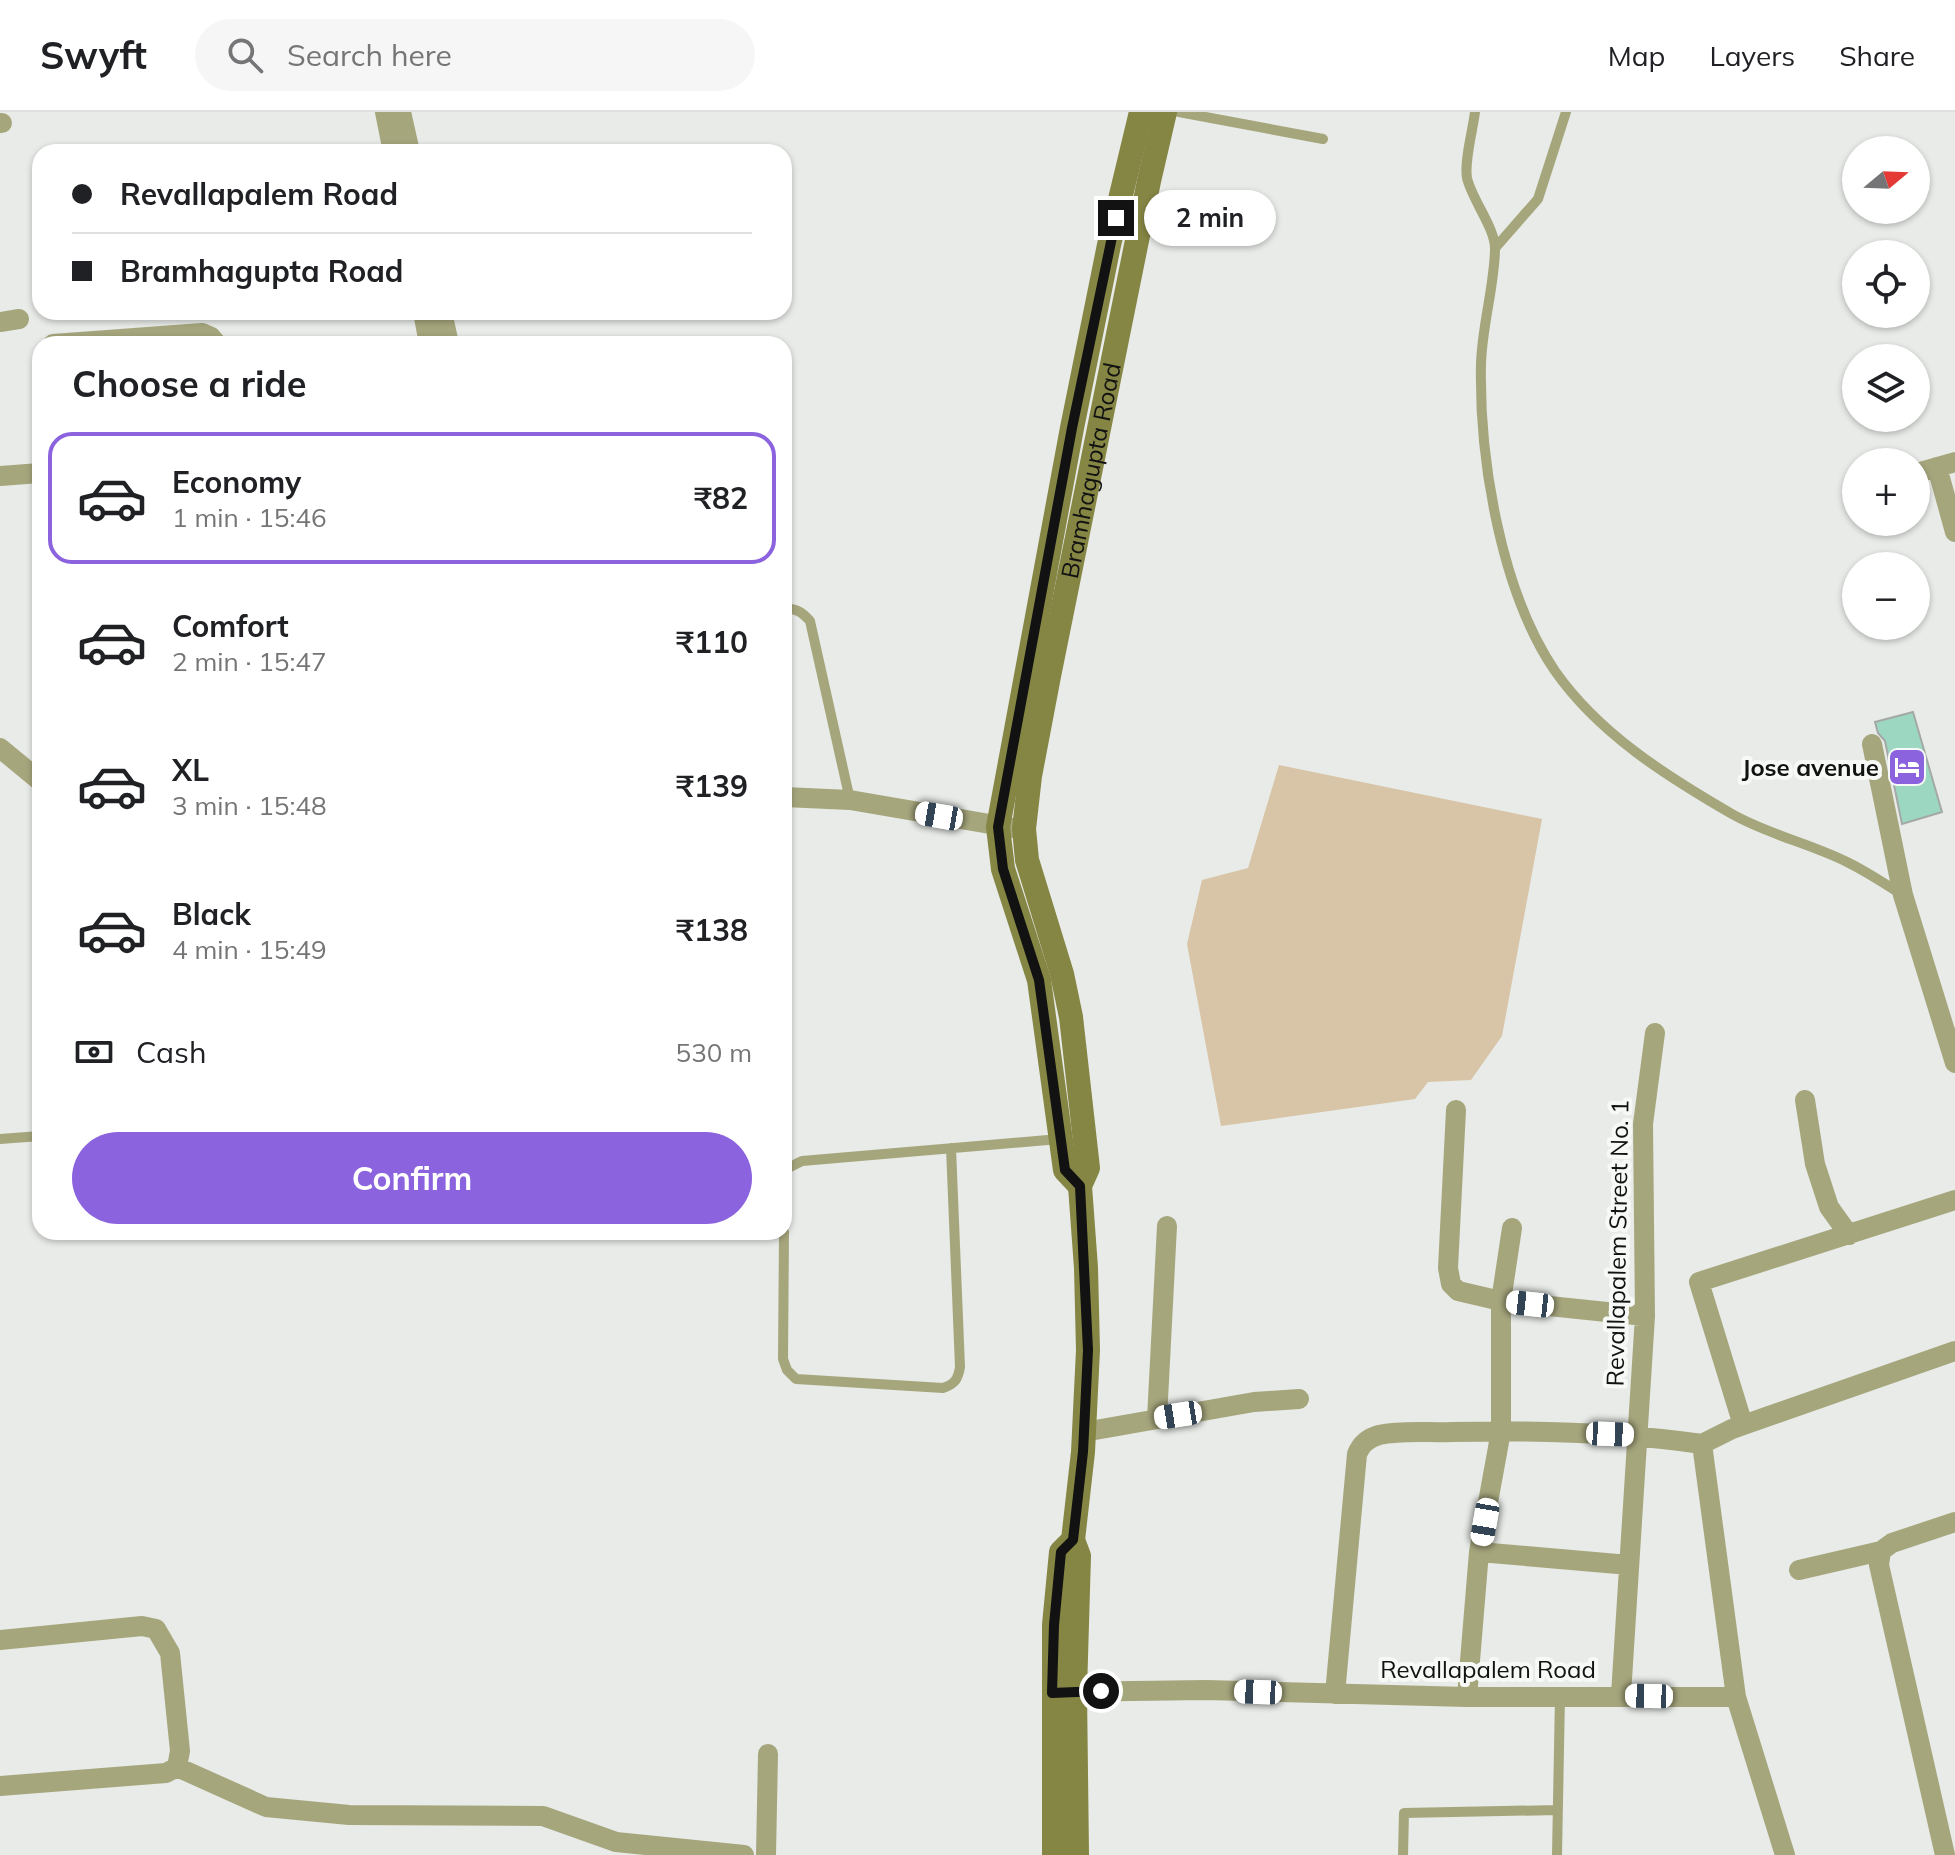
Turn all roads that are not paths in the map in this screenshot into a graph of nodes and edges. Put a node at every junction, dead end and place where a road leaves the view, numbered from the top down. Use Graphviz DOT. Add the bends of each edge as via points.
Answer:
graph roads {
  1 [pos="385,112"];
  2 [pos="401,112"];
  3 [pos="1141,112"];
  4 [pos="1165,112"];
  5 [pos="1179,112"];
  6 [pos="1475,112"];
  7 [pos="1566,112"];
  8 [pos="1323,139"];
  9 [pos="391,144"];
  10 [pos="408,144"];
  11 [pos="1496,247"];
  12 [pos="162,336"];
  13 [pos="209,336"];
  14 [pos="1946,464"];
  15 [pos="32,474"];
  16 [pos="0,476"];
  17 [pos="1955,532"];
  18 [pos="792,608"];
  19 [pos="1872,744"];
  20 [pos="0,748"];
  21 [pos="32,774"];
  22 [pos="792,797"];
  23 [pos="850,800"];
  24 [pos="998,827"];
  25 [pos="1024,829"];
  26 [pos="1903,895"];
  27 [pos="1655,1033"];
  28 [pos="1955,1063"];
  29 [pos="1805,1100"];
  30 [pos="1456,1110"];
  31 [pos="32,1137"];
  32 [pos="0,1139"];
  33 [pos="1061,1139"];
  34 [pos="951,1148"];
  35 [pos="792,1166"];
  36 [pos="1080,1186"];
  37 [pos="1955,1200"];
  38 [pos="1167,1226"];
  39 [pos="1512,1228"];
  40 [pos="1849,1235"];
  41 [pos="784,1240"];
  42 [pos="1501,1301"];
  43 [pos="1645,1316"];
  44 [pos="1955,1351"];
  45 [pos="1299,1399"];
  46 [pos="1157,1419"];
  47 [pos="1743,1425"];
  48 [pos="1501,1431"];
  49 [pos="1084,1432"];
  50 [pos="1637,1434"];
  51 [pos="1702,1444"];
  52 [pos="1955,1522"];
  53 [pos="1881,1551"];
  54 [pos="1479,1552"];
  55 [pos="1629,1565"];
  56 [pos="1799,1570"];
  57 [pos="0,1640"];
  58 [pos="1063,1692"];
  59 [pos="1335,1694"];
  60 [pos="1621,1695"];
  61 [pos="1560,1696"];
  62 [pos="1467,1697"];
  63 [pos="1736,1697"];
  64 [pos="768,1754"];
  65 [pos="177,1767"];
  66 [pos="0,1786"];
  67 [pos="1558,1810"];
  68 [pos="744,1855"];
  69 [pos="766,1855"];
  70 [pos="1054,1855"];
  71 [pos="1077,1855"];
  72 [pos="1403,1855"];
  73 [pos="1557,1855"];
  74 [pos="1785,1855"];
  75 [pos="1945,1855"];
  1 -- 9 [label="street"];
  2 -- 10 [label="street"];
  3 -- 24 [label="street, Bramhagupta Road" via="1072,428"];
  4 -- 25 [label="street, Bramhagupta Road" via="1049,676"];
  5 -- 8 [label="lane"];
  6 -- 11 [label="lane" via="1466,176"];
  7 -- 11 [label="lane" via="1538,199"];
  11 -- 26 [label="lane" via="1481,362 1489,473 1510,578 1555,672 1628,748 1682,784 1736,816 1848,862"];
  12 -- 13 [label="street"];
  14 -- 17 [label="street"];
  15 -- 16 [label="street"];
  18 -- 23 [label="lane" via="810,621"];
  19 -- 26 [label="street"];
  20 -- 21 [label="street"];
  22 -- 23 [label="street"];
  23 -- 24 [label="street"];
  24 -- 25 [label="street"];
  24 -- 33 [label="street, Bramhagupta Road" via="1003,869 1039,980"];
  25 -- 36 [label="street, Bramhagupta Road" via="1027,860 1071,1017 1088,1168"];
  26 -- 28 [label="street"];
  27 -- 43 [label="street, Revallapalem Street No. 1" via="1643,1124"];
  29 -- 40 [label="street" via="1815,1164 1829,1207"];
  30 -- 42 [label="street" via="1451,1284 1458,1291"];
  31 -- 32 [label="lane"];
  33 -- 34 [label="lane"];
  33 -- 36 [label="street, Bramhagupta Road" via="1065,1170"];
  34 -- 35 [label="lane"];
  34 -- 41 [label="lane" via="960,1367 953,1384 943,1388 796,1379 783,1359"];
  36 -- 49 [label="street" via="1088,1350"];
  37 -- 40 [label="street"];
  38 -- 46 [label="street"];
  39 -- 42 [label="street"];
  40 -- 47 [label="street" via="1699,1282"];
  42 -- 43 [label="street"];
  42 -- 48 [label="street"];
  43 -- 50 [label="street, Revallapalem Street No. 1"];
  44 -- 47 [label="street"];
  45 -- 46 [label="street"];
  46 -- 49 [label="street"];
  47 -- 51 [label="street"];
  48 -- 50 [label="street"];
  48 -- 54 [label="street"];
  48 -- 59 [label="street" via="1391,1434 1361,1445"];
  49 -- 58 [label="street" via="1073,1540 1061,1552 1054,1625"];
  50 -- 51 [label="street"];
  50 -- 55 [label="street, Revallapalem Street No. 1"];
  51 -- 63 [label="street"];
  52 -- 53 [label="street"];
  53 -- 56 [label="street"];
  53 -- 75 [label="street" via="1879,1565"];
  54 -- 55 [label="street"];
  54 -- 62 [label="street"];
  55 -- 60 [label="street, Revallapalem Street No. 1"];
  57 -- 65 [label="street" via="156,1629 170,1653"];
  58 -- 59 [label="street, Revallapalem Road"];
  58 -- 70 [label="street"];
  58 -- 71 [label="street"];
  59 -- 62 [label="street, Revallapalem Road"];
  60 -- 61 [label="street, Revallapalem Road"];
  60 -- 63 [label="street, Revallapalem Road"];
  61 -- 62 [label="street, Revallapalem Road"];
  61 -- 67 [label="lane"];
  63 -- 74 [label="street"];
  64 -- 69 [label="street"];
  65 -- 66 [label="street" via="152,1775"];
  65 -- 68 [label="street" via="266,1807 349,1815 543,1816 616,1842"];
  67 -- 72 [label="lane" via="1404,1813"];
  67 -- 73 [label="lane"];
}
